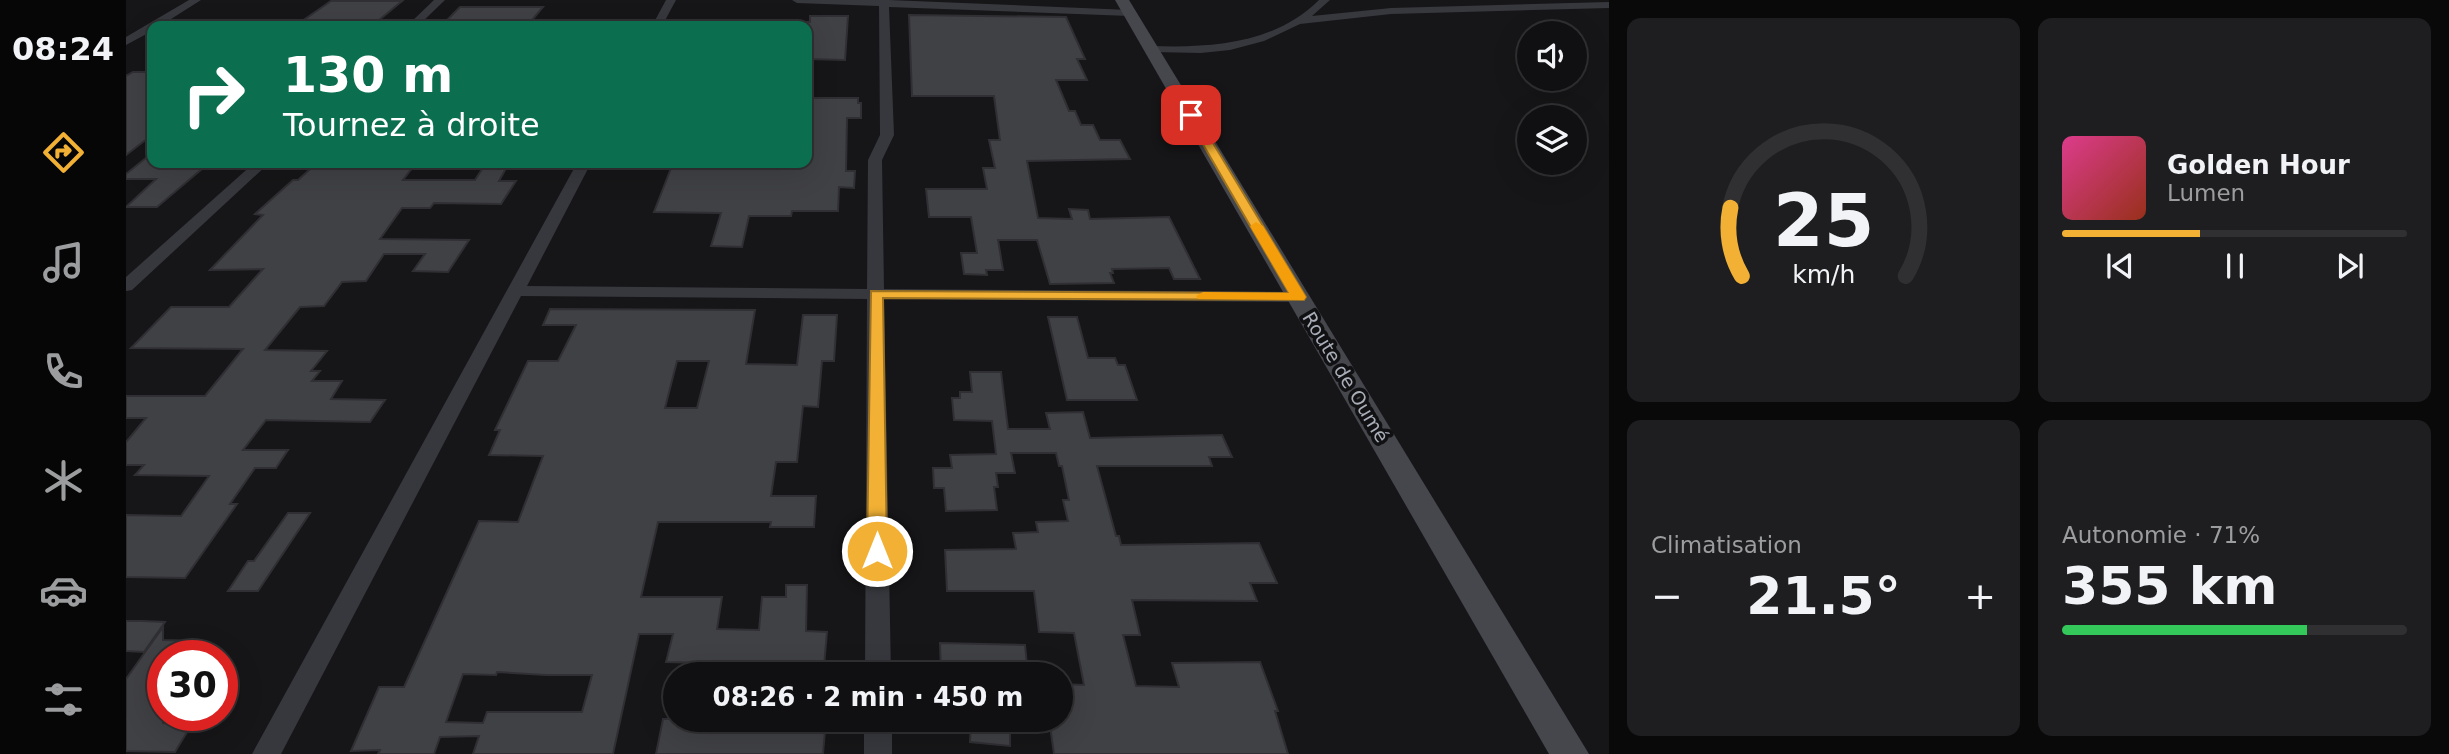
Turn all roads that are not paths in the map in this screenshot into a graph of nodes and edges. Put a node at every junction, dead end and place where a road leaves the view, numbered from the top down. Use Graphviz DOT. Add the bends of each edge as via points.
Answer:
graph roads {
  1 [pos="196,0"];
  2 [pos="440,0"];
  3 [pos="671,0"];
  4 [pos="797,0"];
  5 [pos="1325,0"];
  6 [pos="884,2"];
  7 [pos="1609,5"];
  8 [pos="1126,6"];
  9 [pos="161,21"];
  10 [pos="417,21"];
  11 [pos="660,21"];
  12 [pos="1300,21"];
  13 [pos="147,29"];
  14 [pos="126,42"];
  15 [pos="1152,49"];
  16 [pos="256,168"];
  17 [pos="581,168"];
  18 [pos="126,286"];
  19 [pos="515,291"];
  20 [pos="876,294"];
  21 [pos="1298,297"];
  22 [pos="878,662"];
  23 [pos="878,732"];
  24 [pos="266,754"];
  25 [pos="878,754"];
  26 [pos="1570,754"];
  1 -- 9 [label="street"];
  2 -- 10 [label="street"];
  3 -- 11 [label="street"];
  4 -- 6 [label="street"];
  5 -- 12 [label="street"];
  6 -- 8 [label="street"];
  6 -- 20 [label="street" via="887,135 875,160"];
  7 -- 12 [label="street" via="1404,10"];
  8 -- 15 [label="street, Route de Oumé"];
  12 -- 15 [label="street" via="1220,49"];
  13 -- 14 [label="street"];
  15 -- 21 [label="street, Route de Oumé"];
  16 -- 18 [label="street"];
  17 -- 19 [label="street"];
  19 -- 20 [label="street"];
  19 -- 24 [label="street"];
  20 -- 21 [label="street"];
  20 -- 22 [label="street"];
  21 -- 26 [label="street, Route de Oumé"];
  23 -- 25 [label="street"];
}
